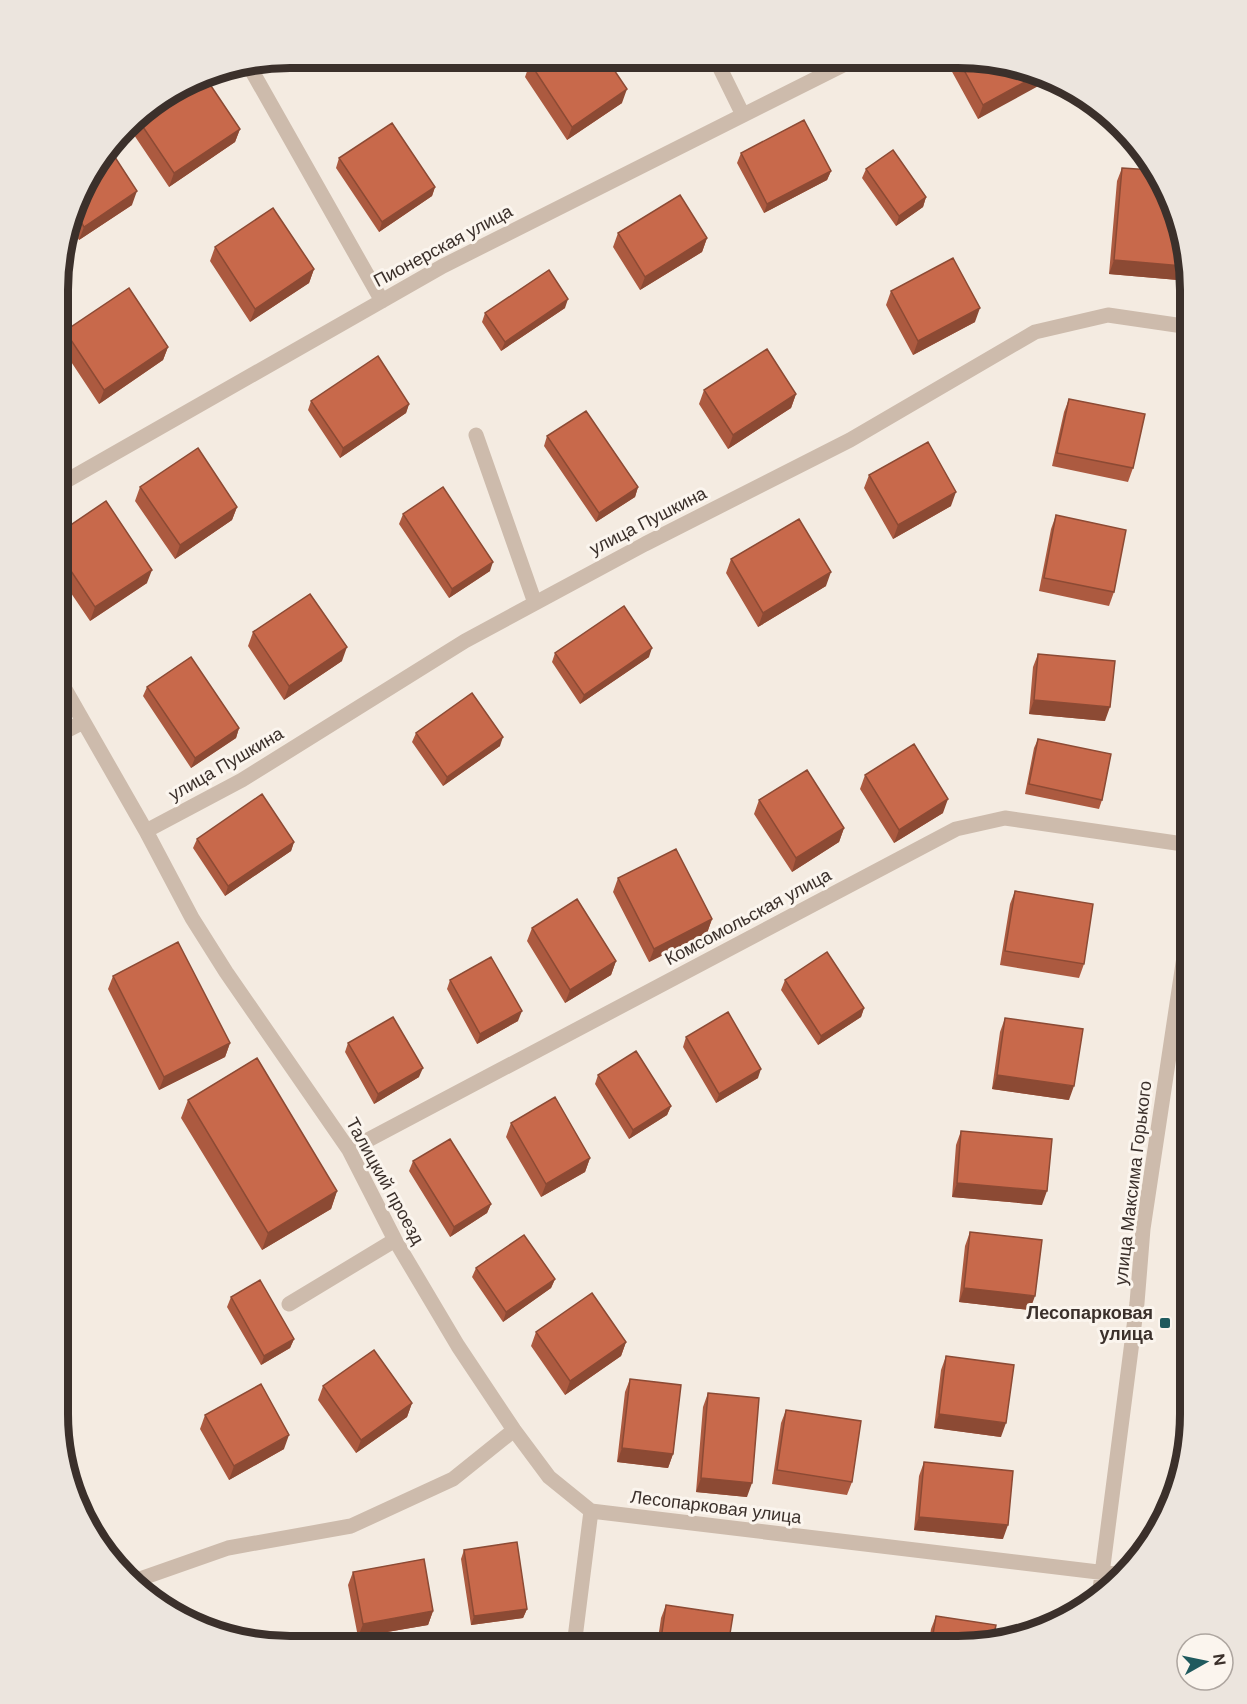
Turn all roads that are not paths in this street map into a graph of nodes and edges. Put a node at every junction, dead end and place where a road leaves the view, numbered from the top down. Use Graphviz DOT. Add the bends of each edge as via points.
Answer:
graph roads {
  1 [pos="720,68"];
  2 [pos="837,68"];
  3 [pos="252,71"];
  4 [pos="743,115"];
  5 [pos="382,301"];
  6 [pos="1180,326"];
  7 [pos="476,435"];
  8 [pos="68,480"];
  9 [pos="535,603"];
  10 [pos="68,695"];
  11 [pos="83,722"];
  12 [pos="68,730"];
  13 [pos="146,831"];
  14 [pos="1180,844"];
  15 [pos="1180,983"];
  16 [pos="349,1150"];
  17 [pos="395,1240"];
  18 [pos="289,1304"];
  19 [pos="514,1430"];
  20 [pos="591,1511"];
  21 [pos="1102,1572"];
  22 [pos="1112,1573"];
  23 [pos="141,1579"];
  24 [pos="1101,1584"];
  25 [pos="575,1636"];
  1 -- 4 [label="street"];
  2 -- 4 [label="street, Пионерская улица"];
  3 -- 5 [label="street"];
  4 -- 5 [label="street, Пионерская улица" via="443,266"];
  5 -- 8 [label="street, Пионерская улица"];
  6 -- 9 [label="street, улица Пушкина" via="1108,315 1035,332 850,440"];
  7 -- 9 [label="street"];
  9 -- 13 [label="street, улица Пушкина" via="465,641 242,780"];
  10 -- 11 [label="street, Талицкий проезд"];
  11 -- 12 [label="street"];
  11 -- 13 [label="street, Талицкий проезд"];
  13 -- 16 [label="street, Талицкий проезд" via="226,972"];
  14 -- 16 [label="street, Комсомольская улица" via="1005,818 956,829"];
  15 -- 21 [label="street, улица Максима Горького" via="1143,1229"];
  16 -- 17 [label="street, Талицкий проезд"];
  17 -- 18 [label="street"];
  17 -- 19 [label="street, Талицкий проезд"];
  19 -- 20 [label="street, Талицкий проезд" via="549,1477"];
  19 -- 23 [label="street" via="453,1479 351,1526 228,1548"];
  20 -- 21 [label="street, Лесопарковая улица"];
  20 -- 25 [label="street"];
  21 -- 22 [label="street, Лесопарковая улица"];
  21 -- 24 [label="street, улица Максима Горького"];
}
